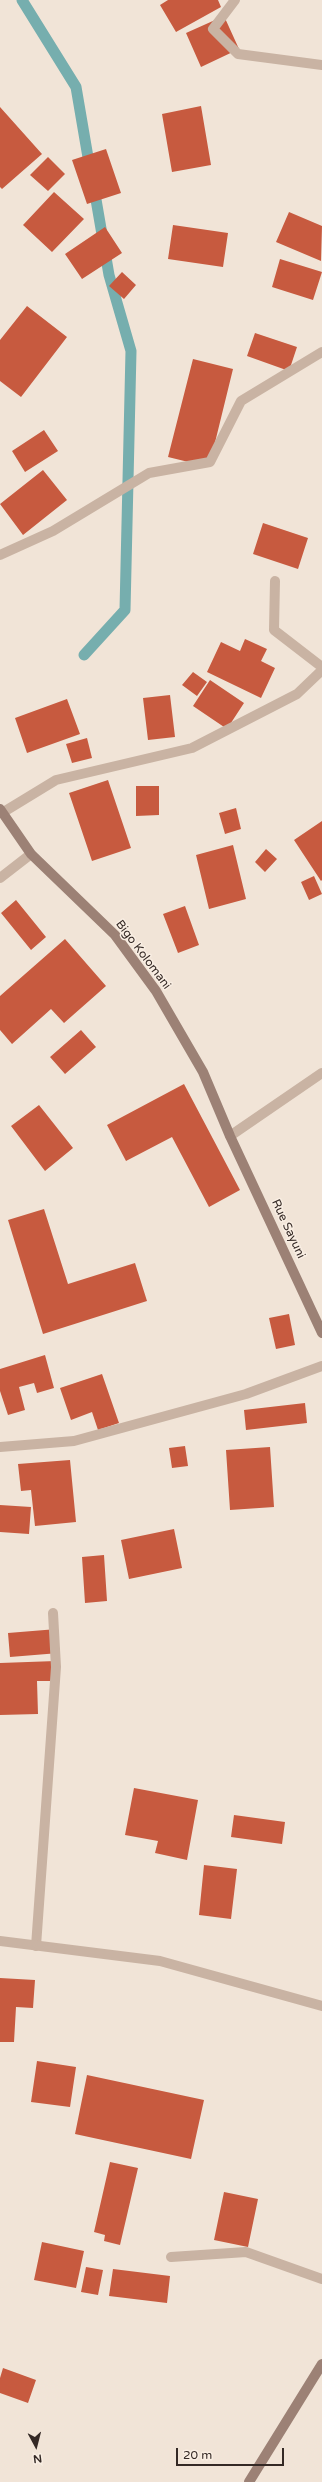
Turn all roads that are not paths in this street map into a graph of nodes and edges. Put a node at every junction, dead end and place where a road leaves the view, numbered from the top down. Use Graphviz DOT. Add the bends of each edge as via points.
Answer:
graph roads {
  1 [pos="235,0"];
  2 [pos="322,65"];
  3 [pos="322,352"];
  4 [pos="0,555"];
  5 [pos="275,581"];
  6 [pos="322,667"];
  7 [pos="322,670"];
  8 [pos="1,811"];
  9 [pos="31,854"];
  10 [pos="0,878"];
  11 [pos="322,1074"];
  12 [pos="230,1136"];
  13 [pos="322,1334"];
  14 [pos="322,1366"];
  15 [pos="0,1447"];
  16 [pos="53,1613"];
  17 [pos="0,1941"];
  18 [pos="36,1946"];
  19 [pos="322,2006"];
  20 [pos="171,2257"];
  21 [pos="322,2279"];
  22 [pos="322,2364"];
  23 [pos="249,2482"];
  1 -- 2 [label="street" via="213,29 238,54"];
  3 -- 4 [label="street" via="241,401 210,462 149,473 53,531"];
  5 -- 6 [label="street" via="274,630"];
  7 -- 8 [label="street" via="297,694 192,748 56,780"];
  8 -- 9 [label="street, Bigo Kolomani"];
  9 -- 10 [label="street"];
  9 -- 12 [label="street, Bigo Kolomani" via="115,935 156,991 203,1072"];
  11 -- 12 [label="street"];
  12 -- 13 [label="street, Rue Sayuni"];
  14 -- 15 [label="street" via="246,1394 74,1441"];
  16 -- 18 [label="street" via="56,1667"];
  17 -- 18 [label="street"];
  18 -- 19 [label="street" via="160,1962"];
  20 -- 21 [label="street" via="246,2252"];
  22 -- 23 [label="street"];
}
